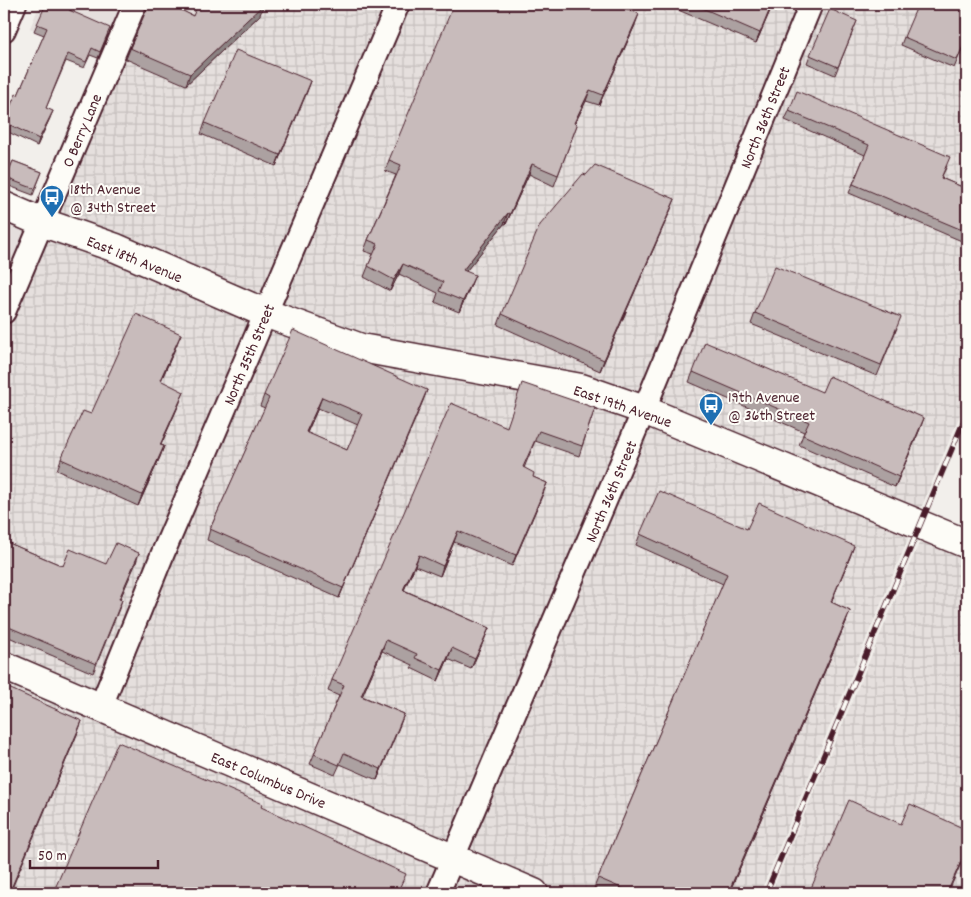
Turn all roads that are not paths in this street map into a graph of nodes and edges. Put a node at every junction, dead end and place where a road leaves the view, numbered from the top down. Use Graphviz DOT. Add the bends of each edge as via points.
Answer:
graph roads {
  1 [pos="14,4"];
  2 [pos="135,4"];
  3 [pos="398,4"];
  4 [pos="810,4"];
  5 [pos="4,30"];
  6 [pos="4,206"];
  7 [pos="41,222"];
  8 [pos="4,312"];
  9 [pos="265,312"];
  10 [pos="644,410"];
  11 [pos="967,544"];
  12 [pos="4,666"];
  13 [pos="101,706"];
  14 [pos="453,859"];
  15 [pos="438,893"];
  16 [pos="534,893"];
  1 -- 5 [label="street"];
  2 -- 7 [label="street, O Berry Lane"];
  3 -- 9 [label="street, North 35th Street"];
  4 -- 10 [label="street, North 36th Street"];
  6 -- 7 [label="main road, East 18th Avenue"];
  7 -- 8 [label="street, O Berry Lane"];
  7 -- 9 [label="main road, East 18th Avenue" via="116,248"];
  9 -- 10 [label="main road, East 19th Avenue" via="361,348 581,388"];
  9 -- 13 [label="street, North 35th Street"];
  10 -- 11 [label="main road, East 19th Avenue"];
  10 -- 14 [label="street, North 36th Street"];
  12 -- 13 [label="main road, East Columbus Drive"];
  13 -- 14 [label="main road, East Columbus Drive"];
  14 -- 15 [label="street, North 36th Street"];
  14 -- 16 [label="main road, East Columbus Drive"];
}
